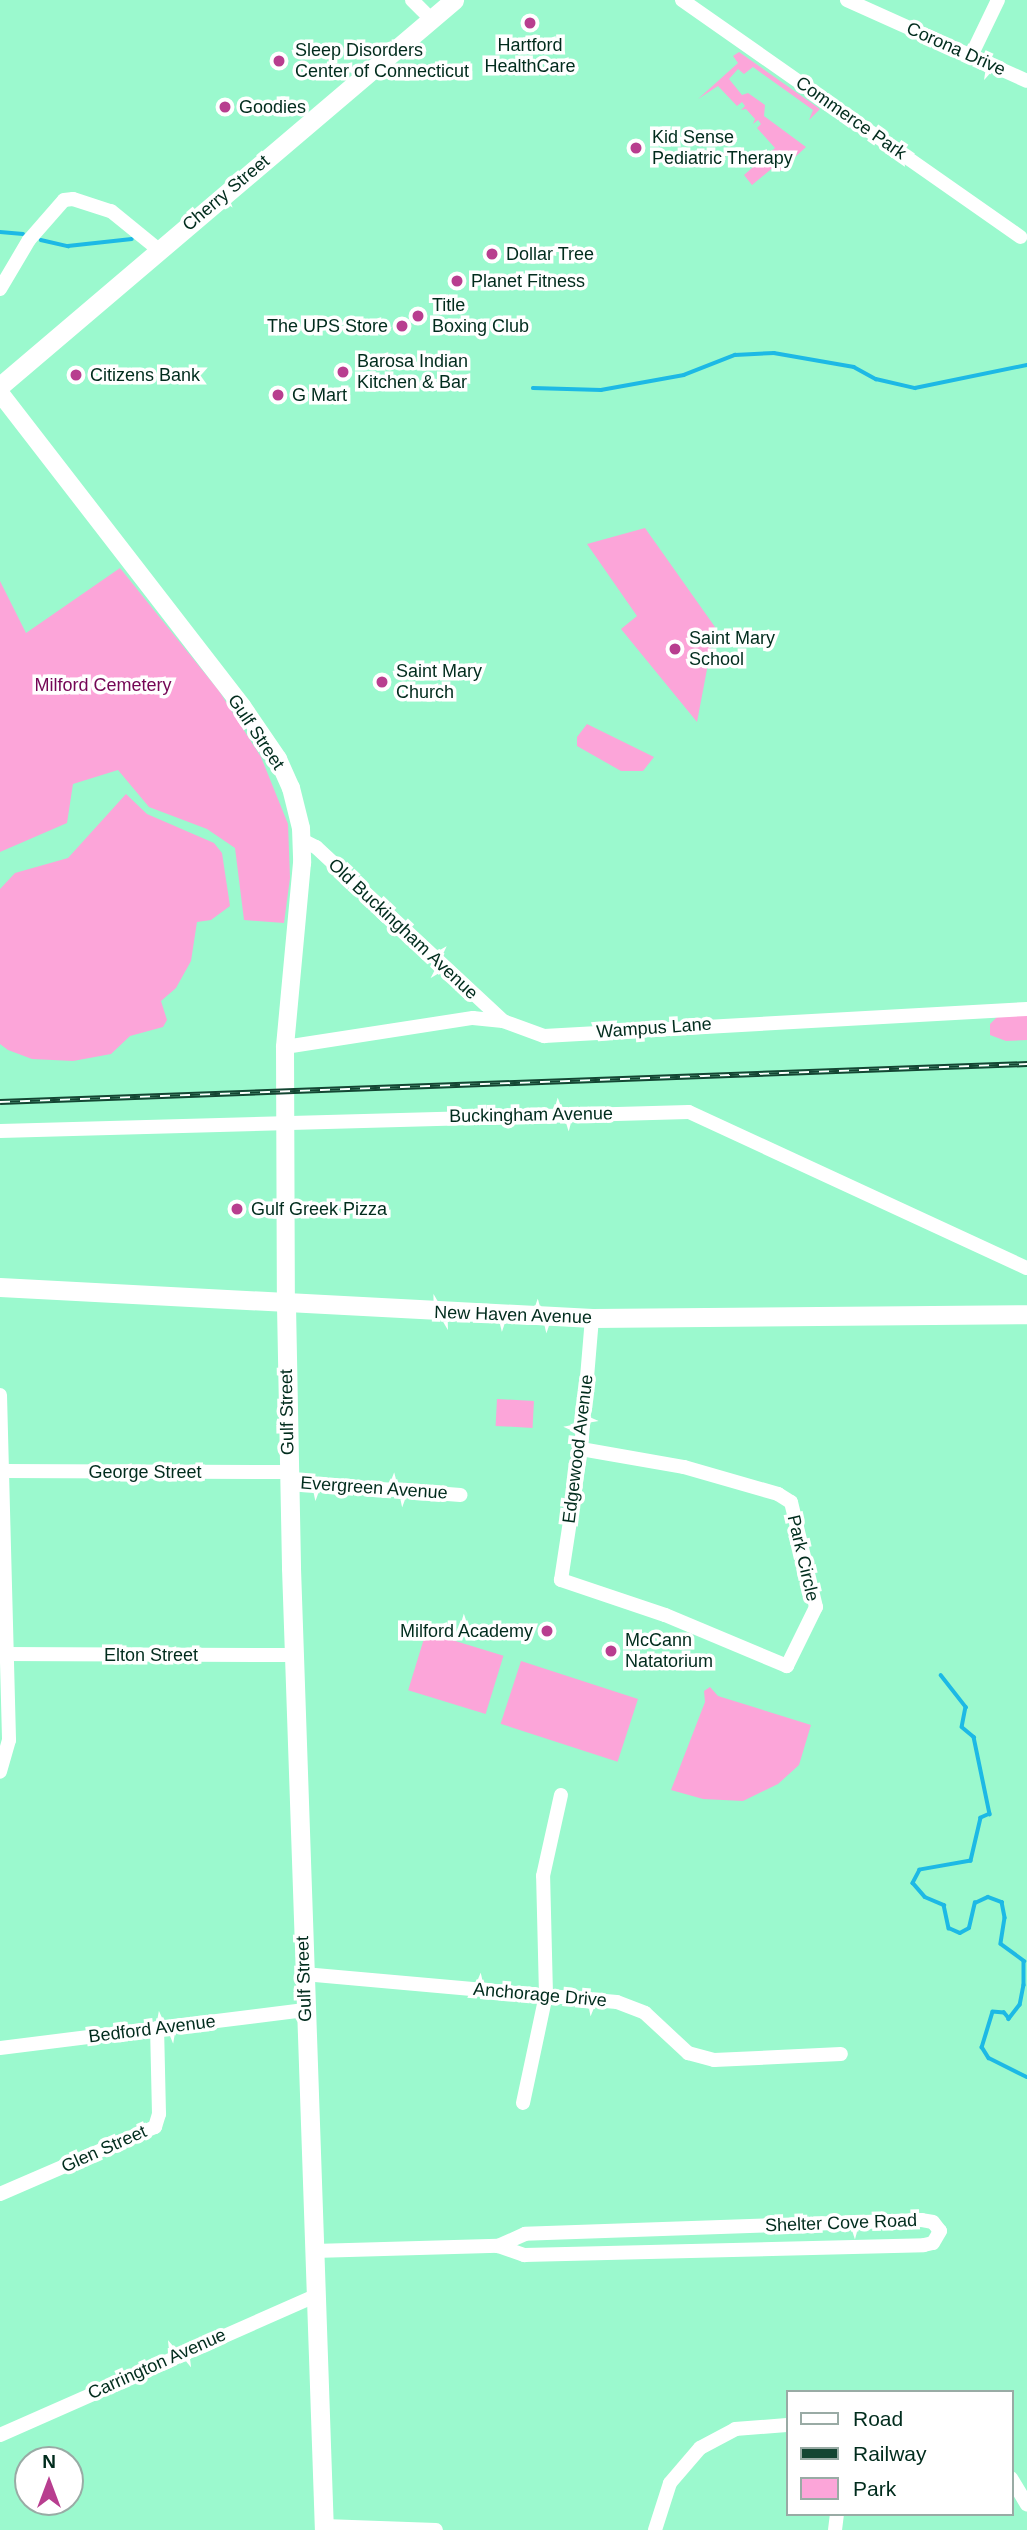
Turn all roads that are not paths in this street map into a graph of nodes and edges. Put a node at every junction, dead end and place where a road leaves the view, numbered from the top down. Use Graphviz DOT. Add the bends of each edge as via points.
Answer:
graph roads {
  1 [pos="412,0"];
  2 [pos="454,0"];
  3 [pos="682,0"];
  4 [pos="847,0"];
  5 [pos="998,0"];
  6 [pos="431,19"];
  7 [pos="971,56"];
  8 [pos="1027,81"];
  9 [pos="1020,237"];
  10 [pos="159,250"];
  11 [pos="0,289"];
  12 [pos="0,386"];
  13 [pos="0,393"];
  14 [pos="302,840"];
  15 [pos="1027,1009"];
  16 [pos="503,1020"];
  17 [pos="285,1047"];
  18 [pos="284,1121"];
  19 [pos="0,1131"];
  20 [pos="1027,1268"];
  21 [pos="0,1287"];
  22 [pos="286,1305"];
  23 [pos="1027,1314"];
  24 [pos="592,1318"];
  25 [pos="0,1395"];
  26 [pos="581,1449"];
  27 [pos="3,1471"];
  28 [pos="288,1477"];
  29 [pos="461,1495"];
  30 [pos="561,1580"];
  31 [pos="4,1654"];
  32 [pos="295,1655"];
  33 [pos="0,1772"];
  34 [pos="561,1795"];
  35 [pos="304,1973"];
  36 [pos="546,1995"];
  37 [pos="305,2010"];
  38 [pos="157,2028"];
  39 [pos="0,2048"];
  40 [pos="841,2054"];
  41 [pos="523,2103"];
  42 [pos="0,2194"];
  43 [pos="687,2228"];
  44 [pos="498,2246"];
  45 [pos="314,2251"];
  46 [pos="689,2251"];
  47 [pos="315,2296"];
  48 [pos="786,2425"];
  49 [pos="0,2435"];
  50 [pos="1013,2481"];
  51 [pos="1027,2505"];
  52 [pos="324,2528"];
  53 [pos="436,2530"];
  54 [pos="654,2530"];
  1 -- 6 [label="street"];
  2 -- 6 [label="main road, Cherry Street"];
  3 -- 9 [label="street, Commerce Park"];
  4 -- 7 [label="street, Corona Drive"];
  5 -- 7 [label="street"];
  6 -- 10 [label="main road, Cherry Street"];
  7 -- 8 [label="street, Corona Drive"];
  10 -- 11 [label="street" via="111,211 64,200 29,240"];
  10 -- 12 [label="main road, Cherry Street"];
  13 -- 14 [label="street, Gulf Street" via="278,759"];
  14 -- 16 [label="street, Old Buckingham Avenue" via="316,847"];
  14 -- 17 [label="street, Gulf Street"];
  15 -- 16 [label="street, Wampus Lane" via="544,1036"];
  16 -- 17 [label="street, Wampus Lane" via="445,1020"];
  17 -- 18 [label="street, Gulf Street"];
  18 -- 19 [label="street, Buckingham Avenue"];
  18 -- 20 [label="street, Buckingham Avenue" via="699,1114"];
  18 -- 22 [label="street, Gulf Street"];
  21 -- 22 [label="main road, New Haven Avenue"];
  22 -- 24 [label="main road, New Haven Avenue"];
  22 -- 28 [label="main road, Gulf Street"];
  23 -- 24 [label="main road, New Haven Avenue"];
  24 -- 26 [label="street, Edgewood Avenue"];
  25 -- 27 [label="street"];
  26 -- 30 [label="street, Edgewood Avenue"];
  26 -- 30 [label="street, Park Circle" via="684,1466 791,1502 816,1606 787,1666 665,1615"];
  27 -- 28 [label="street, George Street"];
  27 -- 31 [label="street"];
  28 -- 29 [label="street, Evergreen Avenue"];
  28 -- 32 [label="main road, Gulf Street"];
  31 -- 32 [label="street, Elton Street"];
  31 -- 33 [label="street" via="9,1740"];
  32 -- 35 [label="main road, Gulf Street"];
  34 -- 36 [label="street" via="543,1876"];
  35 -- 36 [label="street, Anchorage Drive"];
  35 -- 37 [label="main road, Gulf Street"];
  36 -- 40 [label="street, Anchorage Drive" via="625,2004 645,2014 688,2053 714,2060"];
  36 -- 41 [label="street"];
  37 -- 38 [label="street, Bedford Avenue"];
  37 -- 45 [label="main road, Gulf Street"];
  38 -- 39 [label="street, Bedford Avenue"];
  38 -- 42 [label="street, Glen Street" via="159,2114 155,2127"];
  43 -- 44 [label="street, Shelter Cove Road" via="526,2234"];
  43 -- 46 [label="street"];
  43 -- 46 [label="street, Shelter Cove Road" via="922,2220 933,2222 940,2231 933,2243 923,2245"];
  44 -- 45 [label="street, Shelter Cove Road"];
  44 -- 46 [label="street, Shelter Cove Road" via="524,2255"];
  45 -- 47 [label="main road, Gulf Street"];
  47 -- 49 [label="street, Carrington Avenue"];
  47 -- 52 [label="main road, Gulf Street"];
  48 -- 54 [label="street" via="735,2429 700,2448 670,2483"];
  50 -- 51 [label="street"];
  52 -- 53 [label="street"];
}
